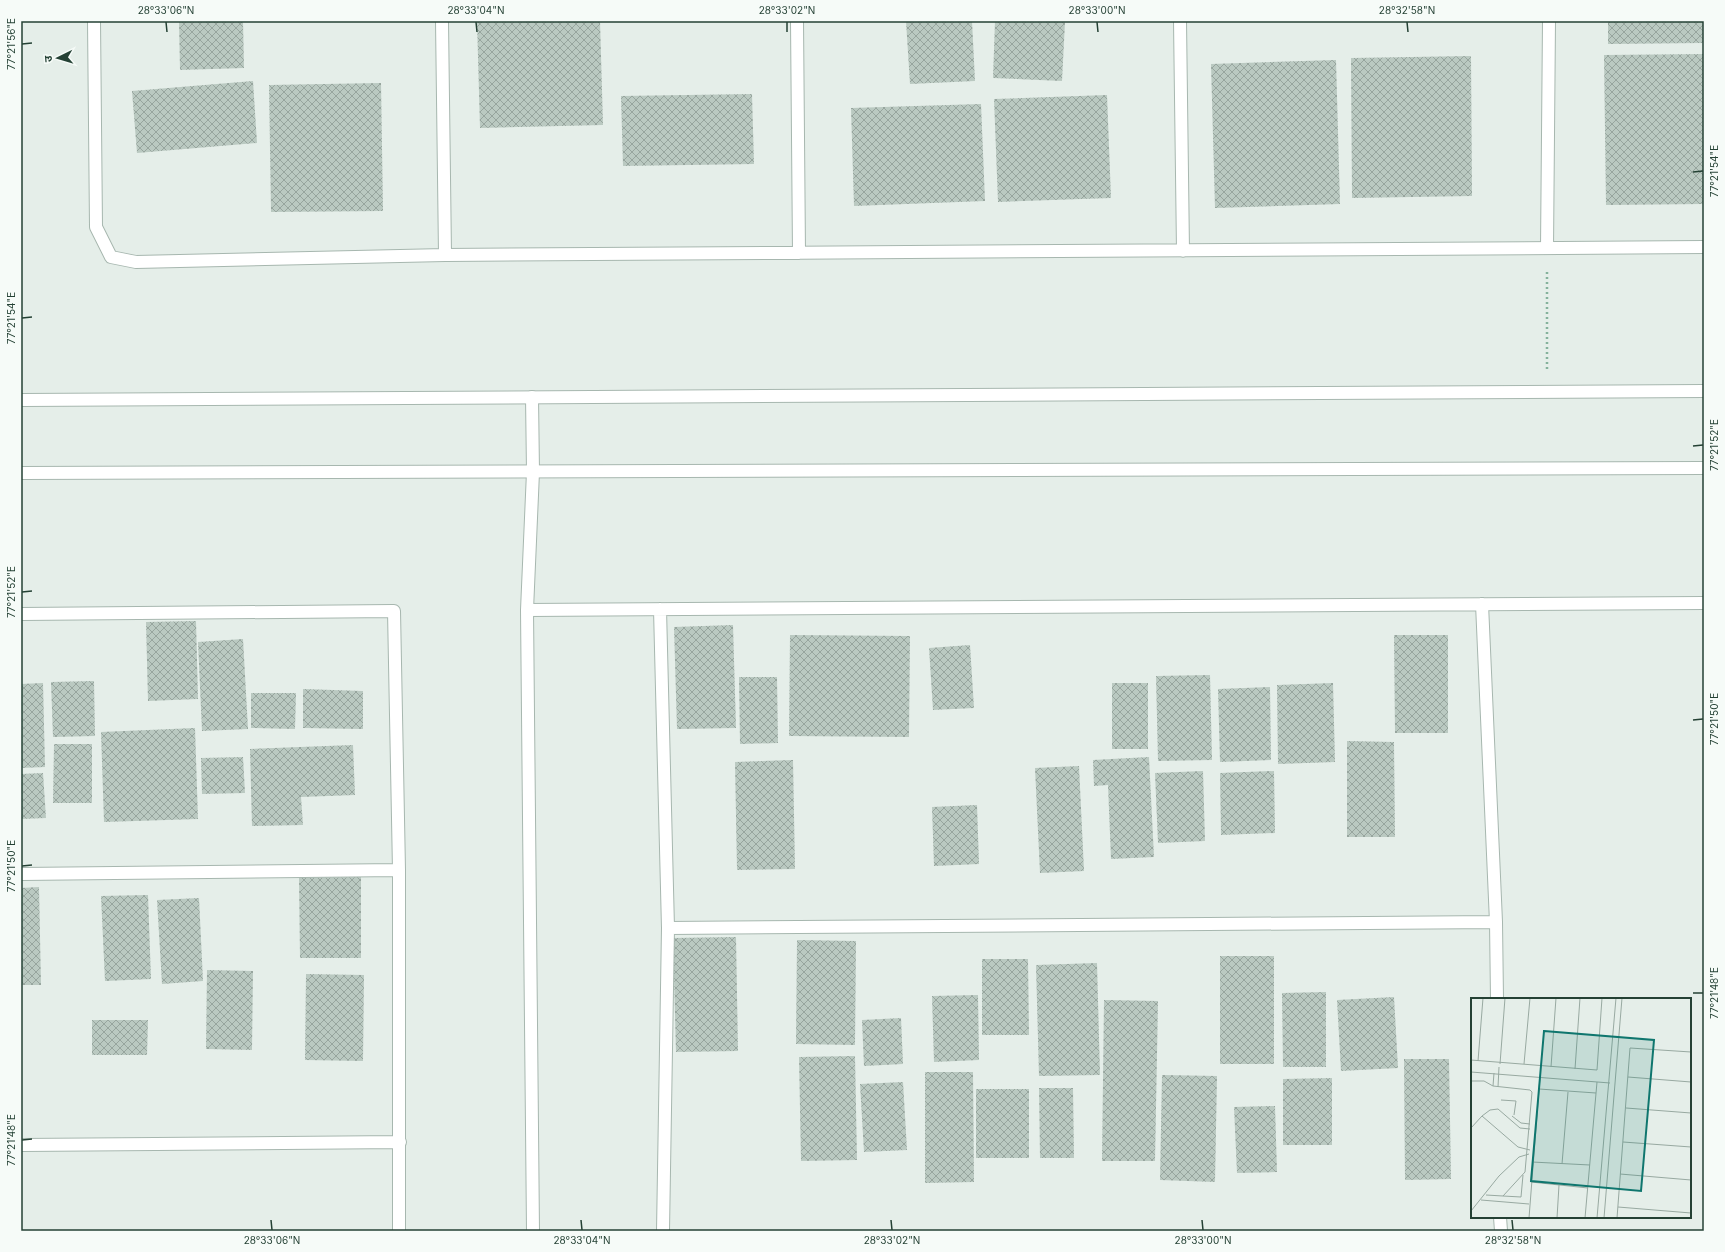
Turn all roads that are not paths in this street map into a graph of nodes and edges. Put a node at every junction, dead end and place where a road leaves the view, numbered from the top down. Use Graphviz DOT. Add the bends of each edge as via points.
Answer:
graph roads {
  1 [pos="94,21"];
  2 [pos="442,21"];
  3 [pos="798,21"];
  4 [pos="1180,21"];
  5 [pos="1549,21"];
  6 [pos="1704,247"];
  7 [pos="1547,248"];
  8 [pos="1183,251"];
  9 [pos="799,253"];
  10 [pos="445,255"];
  11 [pos="1704,391"];
  12 [pos="532,397"];
  13 [pos="21,400"];
  14 [pos="1704,468"];
  15 [pos="533,472"];
  16 [pos="21,473"];
  17 [pos="1704,603"];
  18 [pos="1482,604"];
  19 [pos="660,609"];
  20 [pos="527,610"];
  21 [pos="21,614"];
  22 [pos="399,870"];
  23 [pos="21,874"];
  24 [pos="1496,922"];
  25 [pos="668,928"];
  26 [pos="1497,998"];
  27 [pos="400,1142"];
  28 [pos="21,1145"];
  29 [pos="1500,1218"];
  30 [pos="399,1231"];
  31 [pos="533,1231"];
  32 [pos="663,1231"];
  33 [pos="1501,1231"];
  1 -- 10 [label="street" via="96,227 111,257 136,262"];
  2 -- 10 [label="street"];
  3 -- 9 [label="street"];
  4 -- 8 [label="street"];
  5 -- 7 [label="street"];
  6 -- 7 [label="street"];
  7 -- 8 [label="street"];
  8 -- 9 [label="street"];
  9 -- 10 [label="street"];
  11 -- 12 [label="street"];
  12 -- 13 [label="street"];
  12 -- 15 [label="street"];
  14 -- 15 [label="street"];
  15 -- 16 [label="street"];
  15 -- 20 [label="street"];
  17 -- 18 [label="street"];
  18 -- 19 [label="street"];
  18 -- 24 [label="street"];
  19 -- 20 [label="street"];
  19 -- 25 [label="street"];
  20 -- 31 [label="street"];
  21 -- 22 [label="street" via="394,611"];
  22 -- 23 [label="street"];
  22 -- 27 [label="street"];
  24 -- 25 [label="street"];
  24 -- 26 [label="street"];
  25 -- 32 [label="street"];
  27 -- 28 [label="street"];
  27 -- 30 [label="street"];
  29 -- 33 [label="street"];
}
